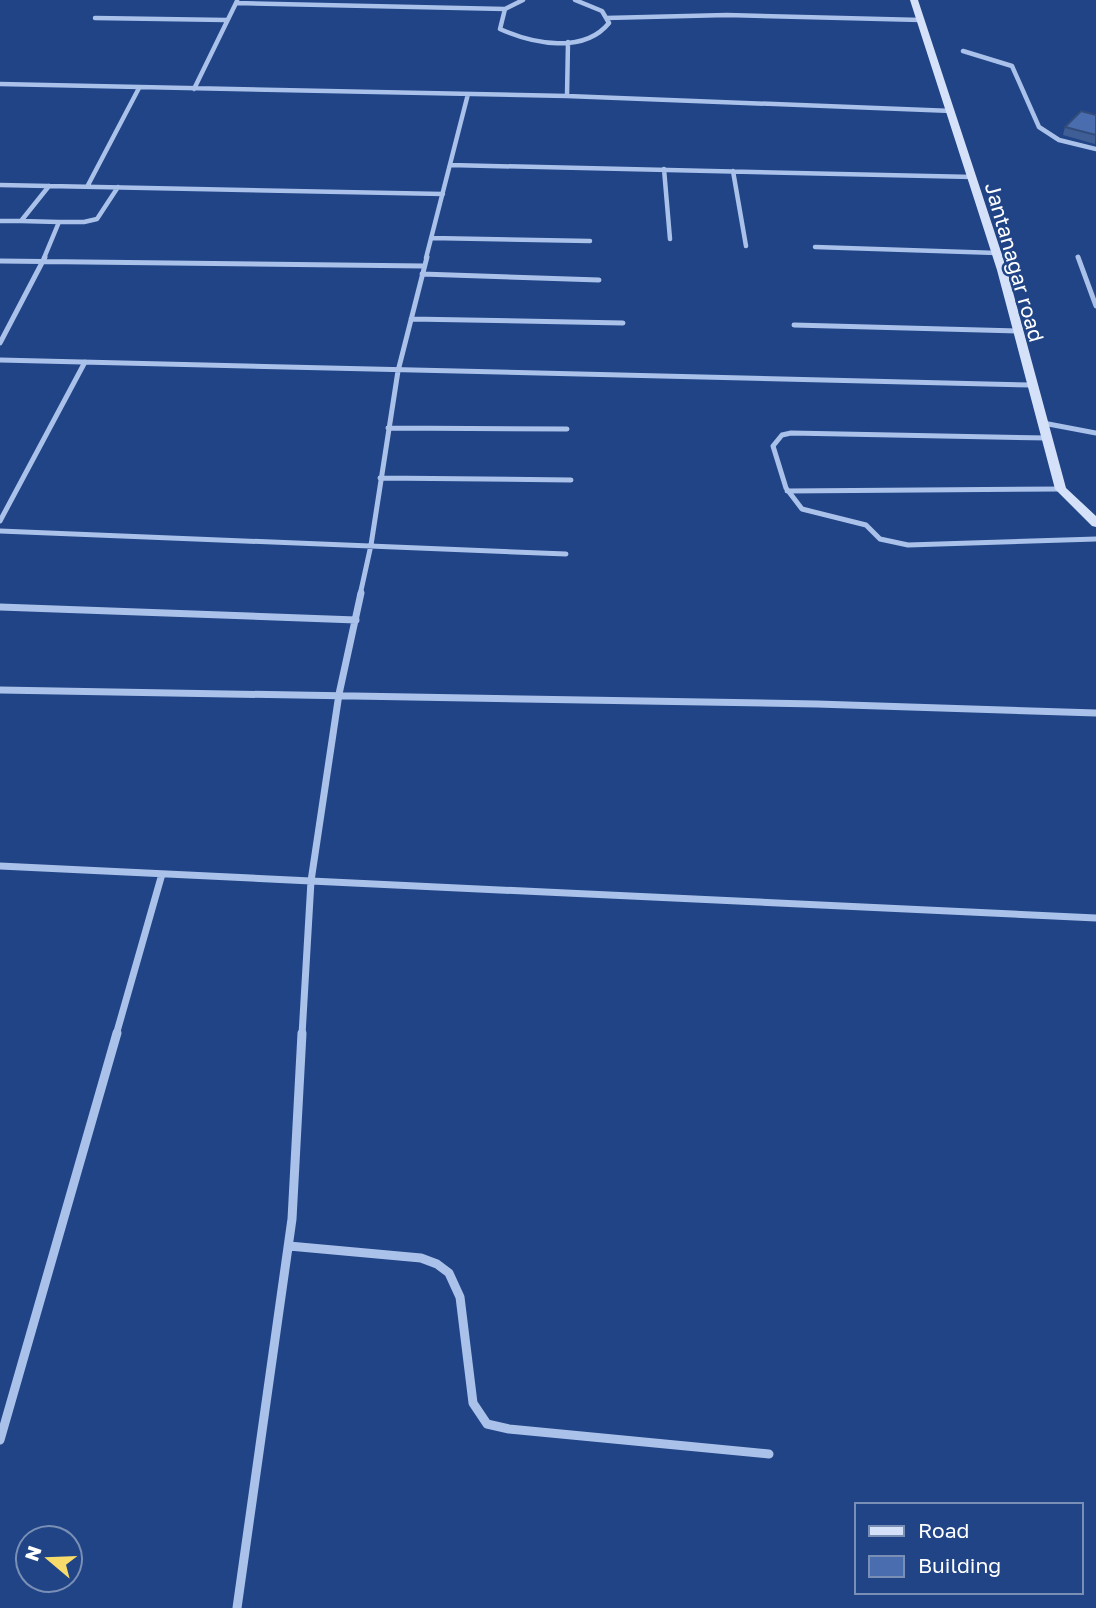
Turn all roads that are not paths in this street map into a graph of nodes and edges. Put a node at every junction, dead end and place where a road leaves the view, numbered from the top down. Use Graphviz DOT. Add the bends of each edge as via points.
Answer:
graph roads {
  1 [pos="523,0"];
  2 [pos="575,0"];
  3 [pos="914,0"];
  4 [pos="237,2"];
  5 [pos="505,9"];
  6 [pos="95,18"];
  7 [pos="606,18"];
  8 [pos="226,20"];
  9 [pos="921,20"];
  10 [pos="568,42"];
  11 [pos="963,51"];
  12 [pos="0,84"];
  13 [pos="139,88"];
  14 [pos="194,89"];
  15 [pos="468,94"];
  16 [pos="568,96"];
  17 [pos="952,111"];
  18 [pos="1096,149"];
  19 [pos="450,165"];
  20 [pos="664,169"];
  21 [pos="733,171"];
  22 [pos="973,177"];
  23 [pos="0,185"];
  24 [pos="49,186"];
  25 [pos="87,187"];
  26 [pos="118,187"];
  27 [pos="443,194"];
  28 [pos="0,221"];
  29 [pos="21,221"];
  30 [pos="59,222"];
  31 [pos="431,238"];
  32 [pos="670,239"];
  33 [pos="590,241"];
  34 [pos="746,246"];
  35 [pos="815,247"];
  36 [pos="997,253"];
  37 [pos="1079,257"];
  38 [pos="0,261"];
  39 [pos="43,261"];
  40 [pos="423,270"];
  41 [pos="599,280"];
  42 [pos="1096,306"];
  43 [pos="411,319"];
  44 [pos="623,323"];
  45 [pos="794,325"];
  46 [pos="1018,331"];
  47 [pos="0,343"];
  48 [pos="0,360"];
  49 [pos="85,362"];
  50 [pos="398,371"];
  51 [pos="1031,385"];
  52 [pos="1043,424"];
  53 [pos="388,428"];
  54 [pos="567,429"];
  55 [pos="1096,433"];
  56 [pos="1048,438"];
  57 [pos="380,478"];
  58 [pos="571,480"];
  59 [pos="1061,489"];
  60 [pos="786,491"];
  61 [pos="0,521"];
  62 [pos="1096,523"];
  63 [pos="0,531"];
  64 [pos="1096,539"];
  65 [pos="371,545"];
  66 [pos="566,554"];
  67 [pos="0,607"];
  68 [pos="356,620"];
  69 [pos="0,690"];
  70 [pos="339,694"];
  71 [pos="1096,713"];
  72 [pos="0,866"];
  73 [pos="162,874"];
  74 [pos="311,881"];
  75 [pos="1096,918"];
  76 [pos="289,1247"];
  77 [pos="0,1440"];
  78 [pos="769,1454"];
  79 [pos="237,1608"];
  1 -- 5 [label="street"];
  2 -- 7 [label="street" via="602,11"];
  3 -- 9 [label="street, Jantanagar road"];
  4 -- 5 [label="street"];
  4 -- 8 [label="street"];
  5 -- 10 [label="street" via="500,29 510,35"];
  6 -- 8 [label="street"];
  7 -- 9 [label="street" via="727,15"];
  7 -- 10 [label="street" via="609,23 601,33"];
  8 -- 14 [label="street"];
  9 -- 17 [label="street, Jantanagar road"];
  10 -- 16 [label="street"];
  11 -- 18 [label="street" via="1012,66 1039,127 1059,140"];
  12 -- 13 [label="street"];
  13 -- 14 [label="street"];
  13 -- 25 [label="street"];
  14 -- 15 [label="street"];
  15 -- 16 [label="street"];
  15 -- 19 [label="street"];
  16 -- 17 [label="street"];
  17 -- 22 [label="street, Jantanagar road"];
  19 -- 20 [label="street"];
  19 -- 27 [label="street"];
  20 -- 21 [label="street"];
  20 -- 32 [label="street"];
  21 -- 22 [label="street"];
  21 -- 34 [label="street"];
  22 -- 36 [label="street, Jantanagar road"];
  23 -- 24 [label="street"];
  24 -- 25 [label="street"];
  24 -- 29 [label="street"];
  25 -- 26 [label="street"];
  26 -- 27 [label="street"];
  26 -- 30 [label="street" via="103,217 94,223"];
  27 -- 31 [label="street"];
  28 -- 29 [label="street"];
  29 -- 30 [label="street"];
  30 -- 39 [label="street"];
  31 -- 33 [label="street"];
  31 -- 40 [label="street"];
  35 -- 36 [label="street"];
  36 -- 46 [label="street, Jantanagar road"];
  37 -- 42 [label="street"];
  38 -- 39 [label="street"];
  39 -- 40 [label="street"];
  39 -- 47 [label="street"];
  40 -- 41 [label="street"];
  40 -- 43 [label="street"];
  43 -- 44 [label="street"];
  43 -- 50 [label="street"];
  45 -- 46 [label="street"];
  46 -- 51 [label="street, Jantanagar road"];
  48 -- 49 [label="street"];
  49 -- 50 [label="street"];
  49 -- 61 [label="street"];
  50 -- 51 [label="street"];
  50 -- 53 [label="street"];
  51 -- 52 [label="street, Jantanagar road"];
  52 -- 55 [label="street"];
  52 -- 56 [label="street, Jantanagar road"];
  53 -- 54 [label="street"];
  53 -- 57 [label="street"];
  56 -- 59 [label="street, Jantanagar road"];
  56 -- 60 [label="street" via="791,433 782,435 774,446"];
  57 -- 58 [label="street"];
  57 -- 65 [label="street"];
  59 -- 60 [label="street"];
  59 -- 62 [label="street"];
  60 -- 64 [label="street" via="802,509 866,524 880,540 888,542"];
  63 -- 65 [label="street"];
  65 -- 66 [label="street"];
  65 -- 68 [label="street"];
  67 -- 68 [label="street"];
  68 -- 70 [label="street"];
  69 -- 70 [label="street"];
  70 -- 71 [label="street"];
  70 -- 74 [label="street"];
  72 -- 73 [label="street"];
  73 -- 74 [label="street"];
  73 -- 77 [label="street"];
  74 -- 75 [label="street"];
  74 -- 76 [label="street"];
  76 -- 78 [label="street" via="421,1258 449,1273 460,1297 473,1403 487,1424"];
  76 -- 79 [label="street"];
}
